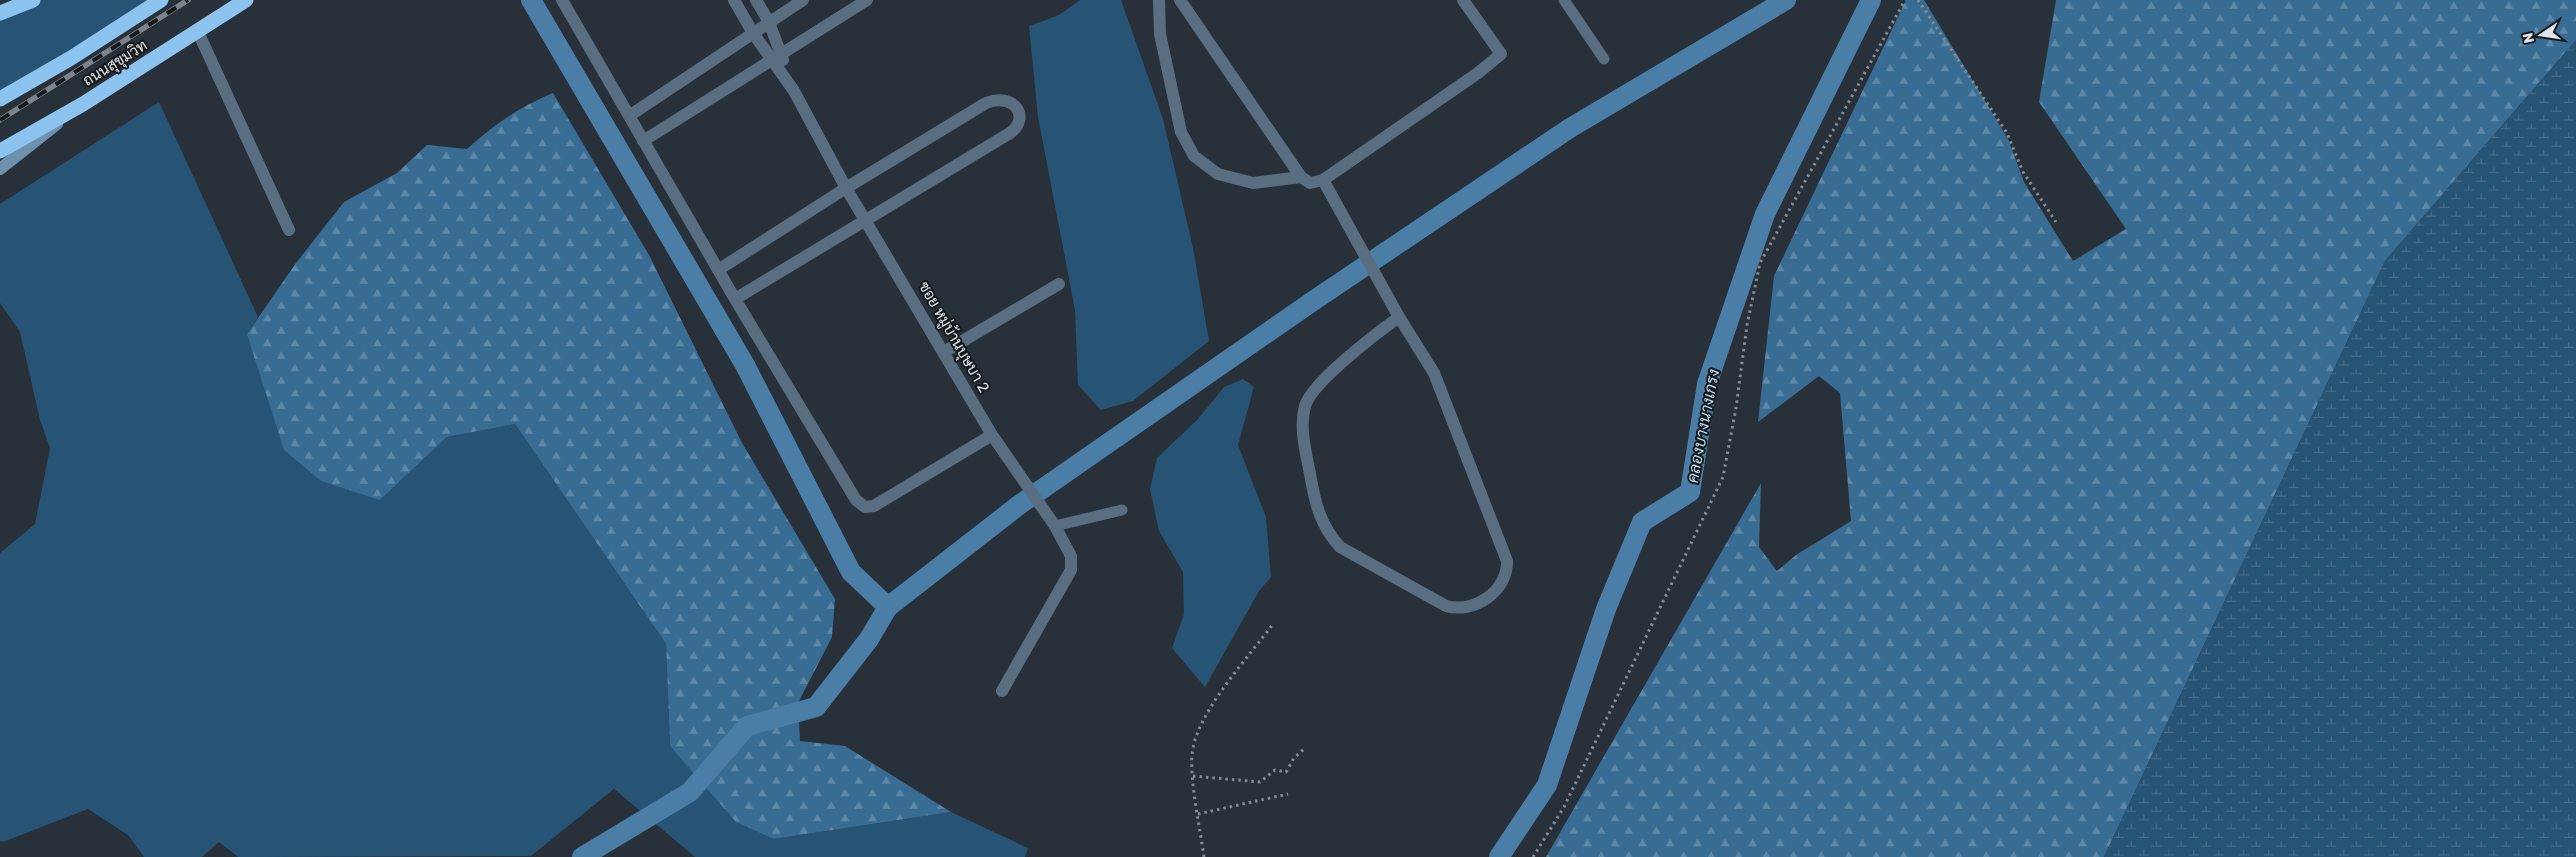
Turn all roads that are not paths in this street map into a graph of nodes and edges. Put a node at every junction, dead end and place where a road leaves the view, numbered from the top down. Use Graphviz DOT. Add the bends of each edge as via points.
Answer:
graph roads {
  1 [pos="33,0"];
  2 [pos="161,0"];
  3 [pos="246,0"];
  4 [pos="562,0"];
  5 [pos="734,0"];
  6 [pos="756,0"];
  7 [pos="803,0"];
  8 [pos="867,0"];
  9 [pos="1158,0"];
  10 [pos="1180,0"];
  11 [pos="1462,0"];
  12 [pos="1564,0"];
  13 [pos="0,13"];
  14 [pos="769,22"];
  15 [pos="198,32"];
  16 [pos="753,33"];
  17 [pos="776,56"];
  18 [pos="1604,59"];
  19 [pos="0,100"];
  20 [pos="83,104"];
  21 [pos="629,116"];
  22 [pos="644,141"];
  23 [pos="0,151"];
  24 [pos="0,169"];
  25 [pos="1301,177"];
  26 [pos="1323,180"];
  27 [pos="846,188"];
  28 [pos="866,219"];
  29 [pos="288,230"];
  30 [pos="718,270"];
  31 [pos="1059,284"];
  32 [pos="735,299"];
  33 [pos="1399,317"];
  34 [pos="944,352"];
  35 [pos="992,435"];
  36 [pos="1122,510"];
  37 [pos="1055,526"];
  38 [pos="1002,691"];
  1 -- 13 [label="highway"];
  2 -- 19 [label="highway, ถนนสุขุมวิท"];
  3 -- 15 [label="highway, ถนนสุขุมวิท"];
  4 -- 21 [label="street"];
  5 -- 16 [label="street, ซอย หมู่บ้านบุษบา 2"];
  6 -- 14 [label="street"];
  7 -- 14 [label="street"];
  8 -- 17 [label="street"];
  9 -- 25 [label="street" via="1160,34 1181,132 1194,156 1218,174 1253,183"];
  10 -- 25 [label="street"];
  11 -- 26 [label="street" via="1501,54"];
  12 -- 18 [label="lane"];
  14 -- 16 [label="street"];
  14 -- 17 [label="street"];
  15 -- 20 [label="highway, ถนนสุขุมวิท"];
  15 -- 29 [label="street"];
  16 -- 17 [label="street, ซอย หมู่บ้านบุษบา 2"];
  16 -- 21 [label="street"];
  17 -- 22 [label="street"];
  17 -- 27 [label="street, ซอย หมู่บ้านบุษบา 2"];
  20 -- 23 [label="highway, ถนนสุขุมวิท"];
  20 -- 24 [label="main road"];
  21 -- 22 [label="street"];
  22 -- 30 [label="street"];
  25 -- 26 [label="street" via="1310,183"];
  26 -- 33 [label="street"];
  27 -- 28 [label="street, ซอย หมู่บ้านบุษบา 2"];
  27 -- 28 [label="street" via="986,103 998,99 1009,101 1018,110 1016,128"];
  27 -- 30 [label="street"];
  28 -- 32 [label="street"];
  28 -- 34 [label="street, ซอย หมู่บ้านบุษบา 2"];
  30 -- 32 [label="street"];
  31 -- 34 [label="street"];
  32 -- 35 [label="street" via="856,500 865,507 874,506"];
  33 -- 33 [label="street" via="1434,373 1507,561 1508,574 1490,596 1456,609 1429,598 1340,547 1329,535 1319,518 1303,441 1305,404 1352,352"];
  34 -- 35 [label="street, ซอย หมู่บ้านบุษบา 2"];
  35 -- 37 [label="street, ซอย หมู่บ้านบุษบา 2"];
  36 -- 37 [label="lane"];
  37 -- 38 [label="street, ซอย หมู่บ้านบุษบา 2" via="1071,556 1071,570"];
}
